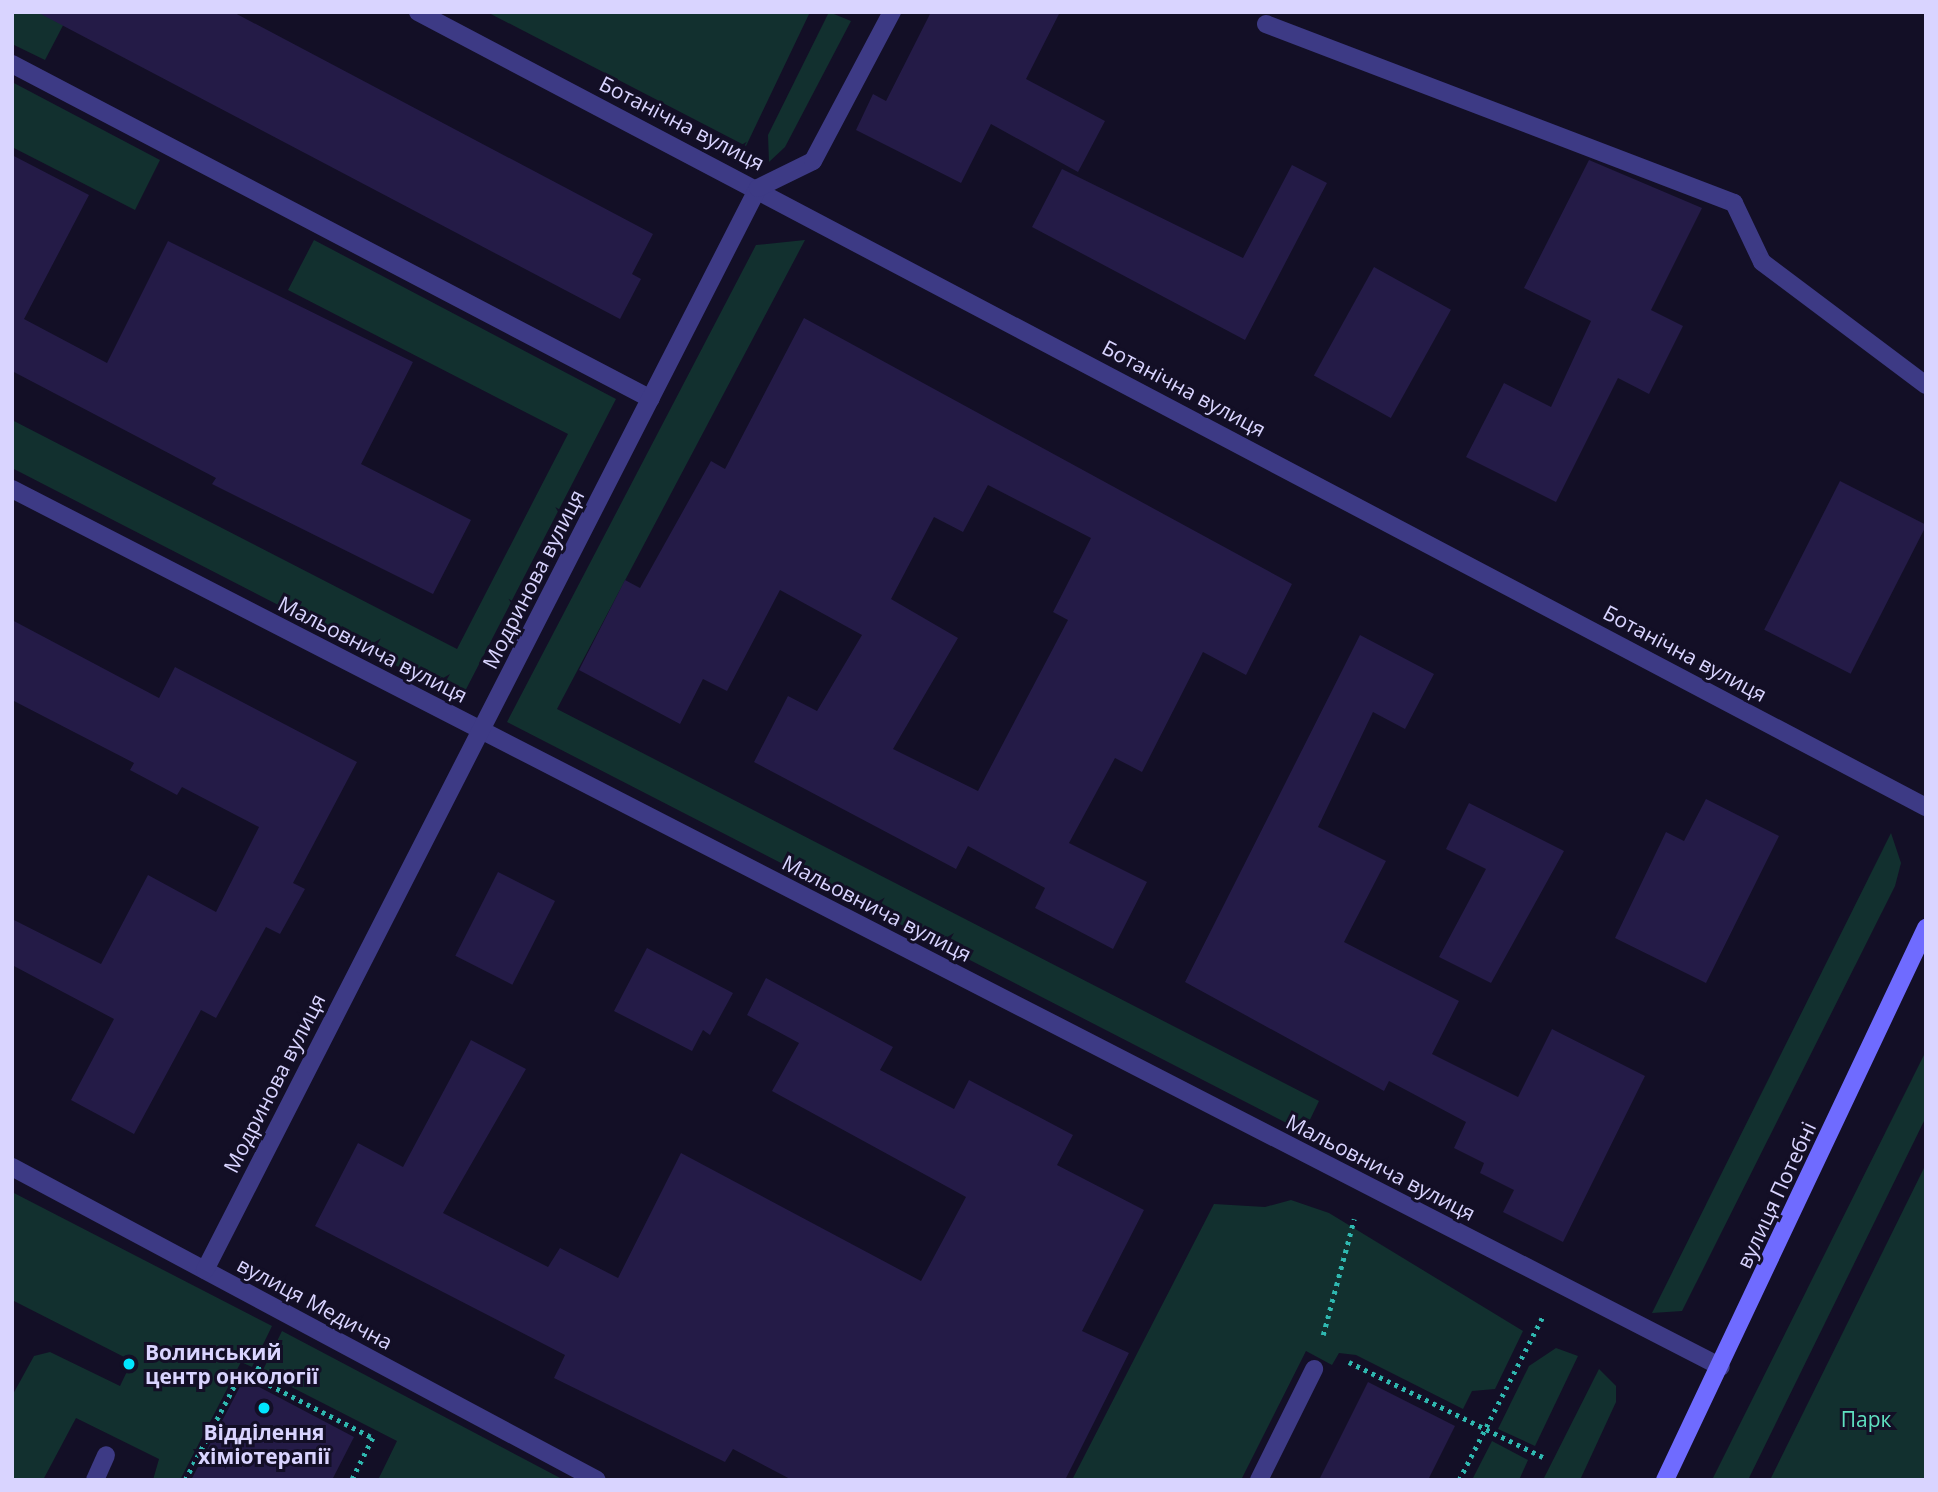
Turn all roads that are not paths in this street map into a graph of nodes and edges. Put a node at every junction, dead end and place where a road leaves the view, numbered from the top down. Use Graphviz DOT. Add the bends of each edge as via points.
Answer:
graph roads {
  1 [pos="418,12"];
  2 [pos="892,12"];
  3 [pos="1266,24"];
  4 [pos="12,64"];
  5 [pos="758,187"];
  6 [pos="1926,385"];
  7 [pos="651,399"];
  8 [pos="12,489"];
  9 [pos="481,730"];
  10 [pos="1926,807"];
  11 [pos="1926,928"];
  12 [pos="12,1167"];
  13 [pos="205,1270"];
  14 [pos="1721,1367"];
  15 [pos="1314,1370"];
  16 [pos="106,1455"];
  17 [pos="95,1480"];
  18 [pos="597,1480"];
  19 [pos="1259,1480"];
  20 [pos="1665,1480"];
  1 -- 5 [label="street, Ботанічна вулиця"];
  2 -- 5 [label="street" via="813,161"];
  3 -- 6 [label="street" via="1734,203 1762,262"];
  4 -- 7 [label="street"];
  5 -- 7 [label="street, Модринова вулиця"];
  5 -- 10 [label="street, Ботанічна вулиця"];
  7 -- 9 [label="street, Модринова вулиця"];
  8 -- 9 [label="street, Мальовнича вулиця"];
  9 -- 13 [label="street, Модринова вулиця"];
  9 -- 14 [label="street, Мальовнича вулиця"];
  11 -- 14 [label="street, вулиця Потебні"];
  12 -- 13 [label="street, вулиця Медична"];
  13 -- 18 [label="street, вулиця Медична"];
  14 -- 20 [label="street, вулиця Потебні"];
  15 -- 19 [label="street"];
  16 -- 17 [label="street"];
}
